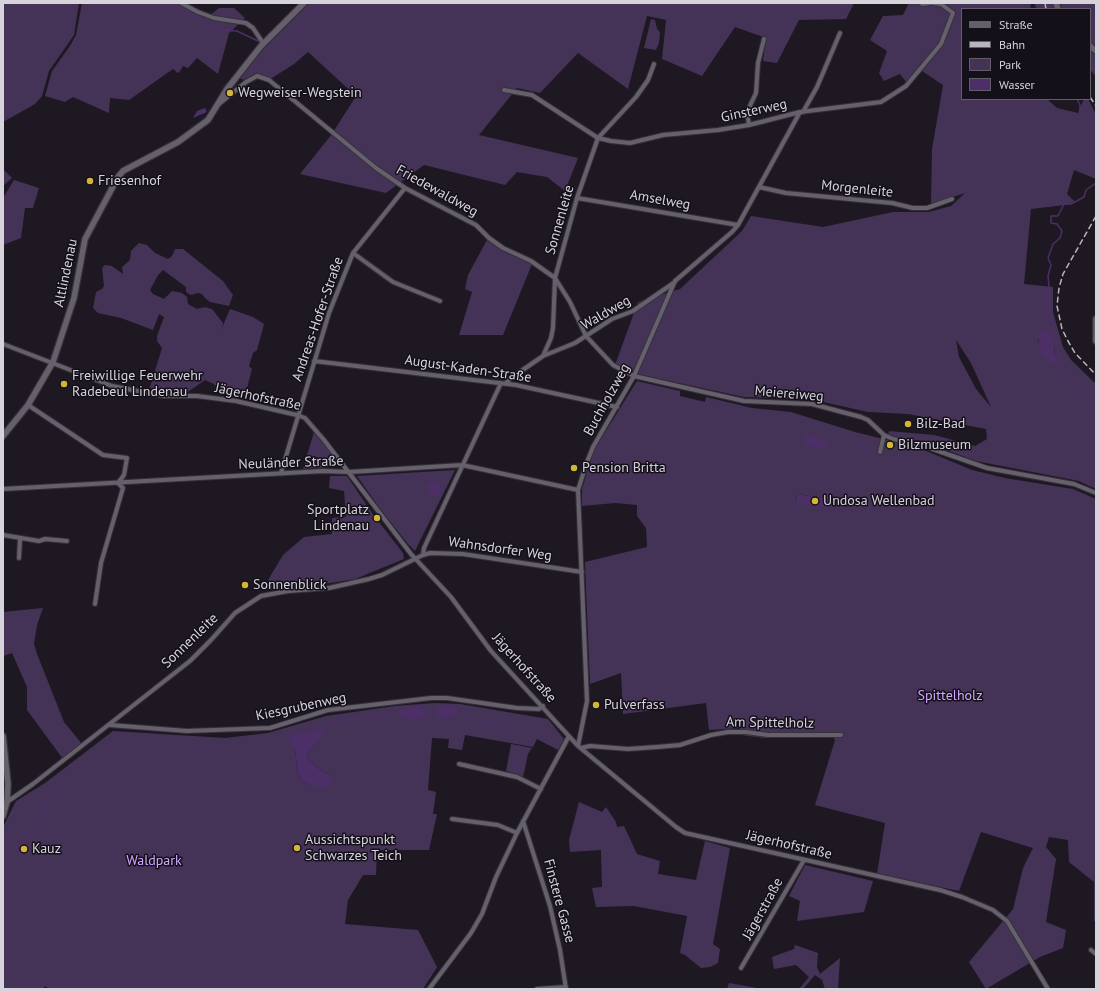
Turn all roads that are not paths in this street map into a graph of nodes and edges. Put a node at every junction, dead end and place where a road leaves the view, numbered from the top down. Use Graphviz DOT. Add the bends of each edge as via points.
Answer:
graph roads {
  1 [pos="181,3"];
  2 [pos="304,3"];
  3 [pos="931,3"];
  4 [pos="922,4"];
  5 [pos="840,33"];
  6 [pos="764,39"];
  7 [pos="264,43"];
  8 [pos="654,64"];
  9 [pos="269,80"];
  10 [pos="504,90"];
  11 [pos="218,104"];
  12 [pos="802,112"];
  13 [pos="749,125"];
  14 [pos="598,138"];
  15 [pos="759,187"];
  16 [pos="405,188"];
  17 [pos="577,198"];
  18 [pos="952,199"];
  19 [pos="738,225"];
  20 [pos="353,253"];
  21 [pos="555,278"];
  22 [pos="675,281"];
  23 [pos="440,301"];
  24 [pos="1096,319"];
  25 [pos="586,336"];
  26 [pos="1096,341"];
  27 [pos="3,344"];
  28 [pos="544,356"];
  29 [pos="314,361"];
  30 [pos="53,362"];
  31 [pos="634,376"];
  32 [pos="504,383"];
  33 [pos="28,405"];
  34 [pos="618,407"];
  35 [pos="297,415"];
  36 [pos="884,435"];
  37 [pos="3,436"];
  38 [pos="880,452"];
  39 [pos="462,465"];
  40 [pos="349,472"];
  41 [pos="281,473"];
  42 [pos="118,483"];
  43 [pos="3,489"];
  44 [pos="578,490"];
  45 [pos="1096,493"];
  46 [pos="3,535"];
  47 [pos="20,539"];
  48 [pos="67,541"];
  49 [pos="423,554"];
  50 [pos="19,558"];
  51 [pos="416,558"];
  52 [pos="582,572"];
  53 [pos="95,604"];
  54 [pos="543,706"];
  55 [pos="110,725"];
  56 [pos="841,735"];
  57 [pos="3,736"];
  58 [pos="569,736"];
  59 [pos="579,747"];
  60 [pos="459,764"];
  61 [pos="541,790"];
  62 [pos="7,802"];
  63 [pos="3,816"];
  64 [pos="452,819"];
  65 [pos="523,821"];
  66 [pos="517,833"];
  67 [pos="804,860"];
  68 [pos="1091,950"];
  69 [pos="1096,954"];
  70 [pos="741,968"];
  71 [pos="566,988"];
  72 [pos="429,989"];
  73 [pos="537,989"];
  74 [pos="1048,989"];
  1 -- 7 [label="street" via="214,18 246,23"];
  2 -- 7 [label="street, Altlindenau"];
  3 -- 4 [label="street, Ginsterweg"];
  3 -- 12 [label="street, Ginsterweg" via="941,4 953,13 941,44 906,86 881,102"];
  5 -- 12 [label="street, Buchholzweg" via="817,87"];
  6 -- 13 [label="street" via="758,63 756,93 747,112"];
  7 -- 11 [label="street, Altlindenau"];
  8 -- 14 [label="street, Sonnenleite" via="648,80 636,97"];
  9 -- 11 [label="street, Altlindenau" via="257,76"];
  9 -- 16 [label="street, Friedewaldweg" via="376,168"];
  10 -- 14 [label="street, Ginsterweg" via="532,95"];
  11 -- 30 [label="street, Altlindenau" via="208,120 199,127 178,142 123,171 118,177 85,239 74,298"];
  12 -- 13 [label="street, Ginsterweg"];
  12 -- 15 [label="street, Buchholzweg"];
  13 -- 14 [label="street, Ginsterweg" via="663,135 630,143"];
  14 -- 17 [label="street, Sonnenleite"];
  15 -- 18 [label="street, Morgenleite" via="786,193 921,208 940,205"];
  15 -- 19 [label="street, Buchholzweg"];
  16 -- 20 [label="street, Andreas-Hofer-Straße"];
  16 -- 21 [label="street, Friedewaldweg" via="476,225 502,248 531,262"];
  17 -- 19 [label="street, Amselweg"];
  17 -- 21 [label="street, Sonnenleite"];
  19 -- 22 [label="street, Buchholzweg"];
  20 -- 23 [label="street" via="393,282"];
  20 -- 29 [label="street, Andreas-Hofer-Straße"];
  21 -- 25 [label="street, Friedewaldweg"];
  21 -- 28 [label="street, Sonnenleite" via="551,338"];
  22 -- 25 [label="street, Waldweg" via="633,311 612,319"];
  22 -- 31 [label="street, Buchholzweg"];
  24 -- 26 [label="street"];
  25 -- 28 [label="street, Waldweg"];
  25 -- 31 [label="street, Friedewaldweg" via="613,365"];
  27 -- 30 [label="street, Jägerhofstraße"];
  28 -- 32 [label="street"];
  29 -- 32 [label="street, August-Kaden-Straße"];
  29 -- 35 [label="street, Andreas-Hofer-Straße"];
  30 -- 33 [label="street, Altlindenau"];
  30 -- 35 [label="street, Jägerhofstraße" via="67,370 112,386 145,394 236,401"];
  31 -- 34 [label="street, Buchholzweg"];
  31 -- 36 [label="street, Meiereiweg" via="744,401 812,404 868,420"];
  32 -- 34 [label="street, August-Kaden-Straße"];
  32 -- 39 [label="street"];
  33 -- 37 [label="street, Altlindenau"];
  33 -- 42 [label="street" via="103,455 127,458 124,475"];
  34 -- 44 [label="street, Buchholzweg" via="594,447"];
  35 -- 40 [label="street, Jägerhofstraße" via="305,418"];
  35 -- 41 [label="street, Andreas-Hofer-Straße"];
  36 -- 38 [label="street"];
  36 -- 45 [label="street, Meiereiweg" via="980,466 1074,484"];
  39 -- 40 [label="street, Neuländer Straße"];
  39 -- 44 [label="street, Neuländer Straße"];
  39 -- 49 [label="street"];
  40 -- 41 [label="street, Neuländer Straße"];
  40 -- 51 [label="street, Jägerhofstraße"];
  41 -- 42 [label="street, Neuländer Straße"];
  42 -- 43 [label="street, Neuländer Straße"];
  42 -- 53 [label="street" via="123,488 101,563"];
  44 -- 52 [label="street, Buchholzweg"];
  46 -- 47 [label="street"];
  47 -- 48 [label="street" via="39,541 45,538"];
  47 -- 50 [label="street"];
  49 -- 51 [label="street, Wahnsdorfer Weg"];
  49 -- 52 [label="street, Wahnsdorfer Weg" via="463,554"];
  51 -- 54 [label="street, Jägerhofstraße" via="451,597 491,651"];
  51 -- 55 [label="street, Sonnenleite" via="369,579 329,588 272,593 252,601 234,613 190,661"];
  52 -- 59 [label="street, Buchholzweg" via="587,701"];
  54 -- 55 [label="street, Kiesgrubenweg" via="540,709 517,708 431,698 328,710 270,728 187,731"];
  54 -- 58 [label="street, Jägerhofstraße"];
  55 -- 62 [label="street, Sonnenleite"];
  56 -- 59 [label="street, Am Spittelholz" via="728,732 680,745 628,749"];
  57 -- 62 [label="street" via="7,768"];
  58 -- 59 [label="street, Jägerhofstraße"];
  58 -- 61 [label="street"];
  59 -- 67 [label="street, Jägerhofstraße" via="685,832"];
  60 -- 61 [label="street" via="517,778"];
  61 -- 65 [label="street"];
  62 -- 63 [label="street"];
  64 -- 66 [label="street" via="498,825"];
  65 -- 66 [label="street"];
  65 -- 71 [label="street, Finstere Gasse" via="550,906"];
  66 -- 72 [label="street" via="471,934"];
  67 -- 70 [label="street, Jägerstraße"];
  67 -- 74 [label="street, Jägerhofstraße" via="940,890 993,910 1007,921"];
  68 -- 69 [label="street"];
  71 -- 73 [label="street"];
}
